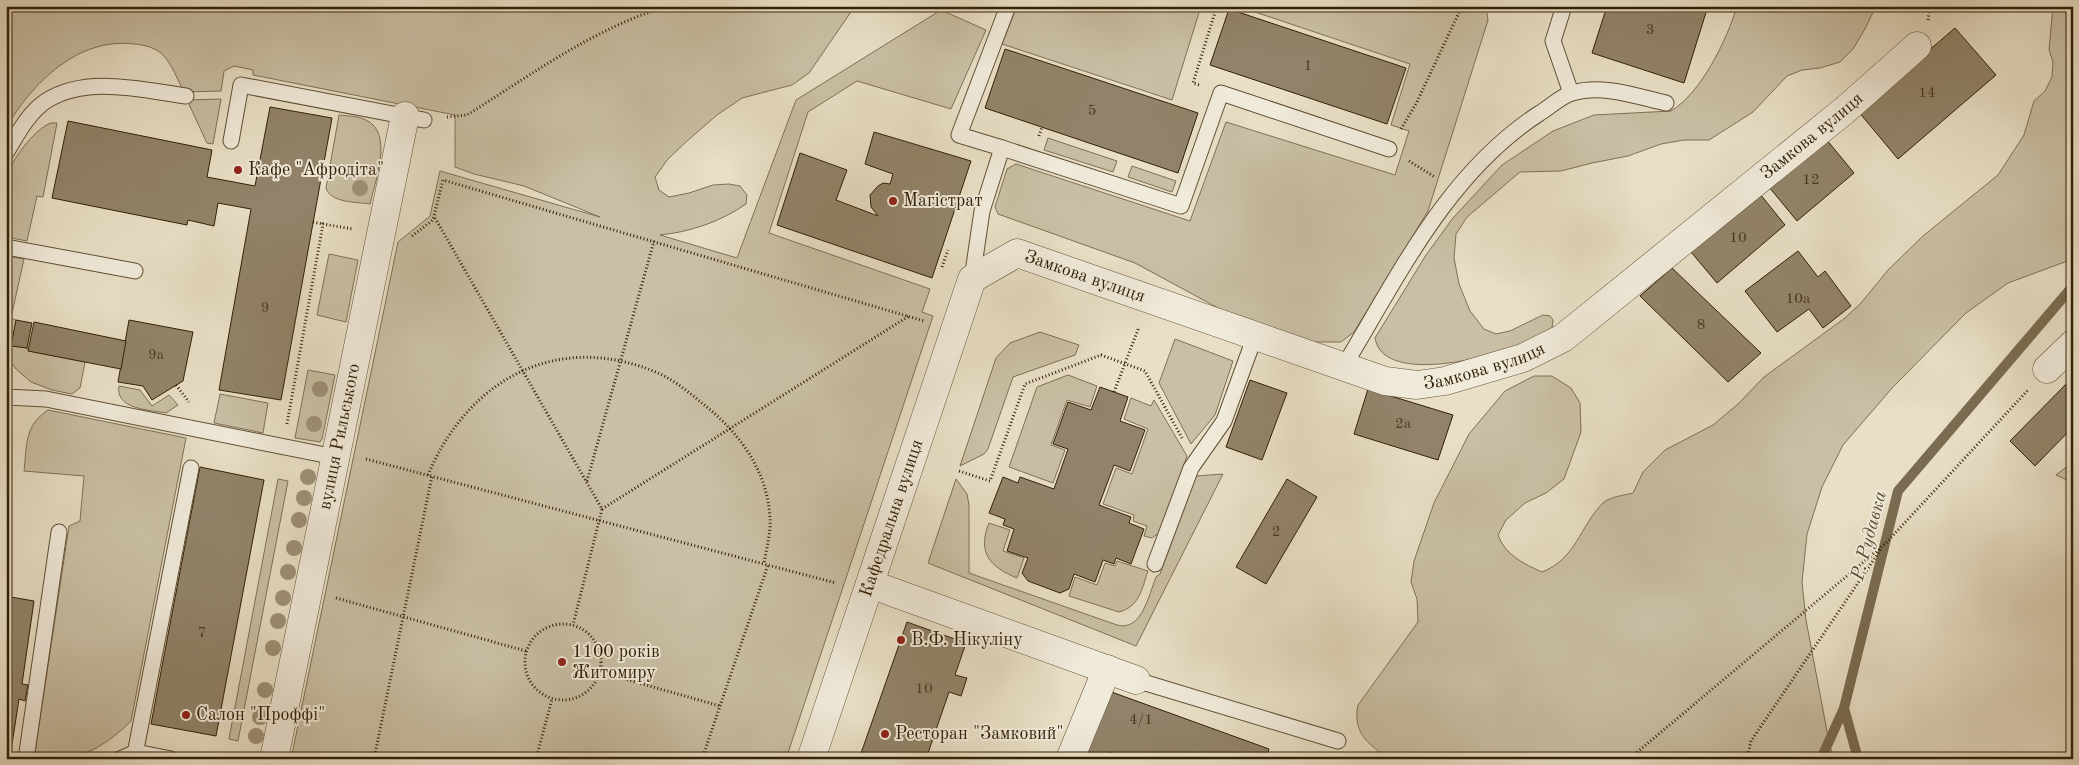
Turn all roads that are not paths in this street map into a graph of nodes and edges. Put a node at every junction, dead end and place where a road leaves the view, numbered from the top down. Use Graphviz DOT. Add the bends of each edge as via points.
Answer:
graph roads {
  1 [pos="1008,6"];
  2 [pos="1564,6"];
  3 [pos="1917,46"];
  4 [pos="1571,93"];
  5 [pos="186,96"];
  6 [pos="1666,103"];
  7 [pos="415,118"];
  8 [pos="231,141"];
  9 [pos="1002,148"];
  10 [pos="1389,149"];
  11 [pos="6,153"];
  12 [pos="6,246"];
  13 [pos="135,271"];
  14 [pos="972,279"];
  15 [pos="1255,336"];
  16 [pos="2073,344"];
  17 [pos="1344,366"];
  18 [pos="2046,369"];
  19 [pos="6,397"];
  20 [pos="347,457"];
  21 [pos="190,468"];
  22 [pos="59,532"];
  23 [pos="1155,564"];
  24 [pos="870,584"];
  25 [pos="1107,669"];
  26 [pos="1136,680"];
  27 [pos="1338,741"];
  28 [pos="135,755"];
  29 [pos="26,759"];
  30 [pos="120,759"];
  31 [pos="172,759"];
  32 [pos="274,759"];
  33 [pos="811,759"];
  34 [pos="1070,759"];
  1 -- 9 [label="lane" via="959,135"];
  2 -- 4 [label="lane" via="1553,41"];
  3 -- 17 [label="street, Замкова вулиця" via="1845,110 1563,338 1523,358 1445,381 1416,385 1385,381"];
  4 -- 6 [label="lane" via="1604,89"];
  4 -- 17 [label="lane" via="1490,151 1456,190 1431,224"];
  5 -- 11 [label="lane" via="110,87 75,89 46,101 26,121"];
  7 -- 8 [label="lane" via="241,85"];
  7 -- 20 [label="street, вулиця Рильського"];
  9 -- 10 [label="lane" via="1181,206 1221,92"];
  9 -- 14 [label="lane" via="982,211"];
  12 -- 13 [label="lane"];
  14 -- 15 [label="street, Замкова вулиця" via="1017,253"];
  14 -- 24 [label="street, Кафедральна вулиця"];
  15 -- 17 [label="street, Замкова вулиця"];
  15 -- 23 [label="lane" via="1224,421 1191,468"];
  16 -- 18 [label="street"];
  19 -- 20 [label="lane" via="46,400"];
  20 -- 32 [label="street, вулиця Рильського"];
  21 -- 28 [label="lane"];
  22 -- 29 [label="lane"];
  24 -- 25 [label="street"];
  24 -- 33 [label="street, Кафедральна вулиця"];
  25 -- 26 [label="street"];
  25 -- 34 [label="street"];
  26 -- 27 [label="lane"];
  28 -- 30 [label="lane"];
  28 -- 31 [label="lane"];
}
